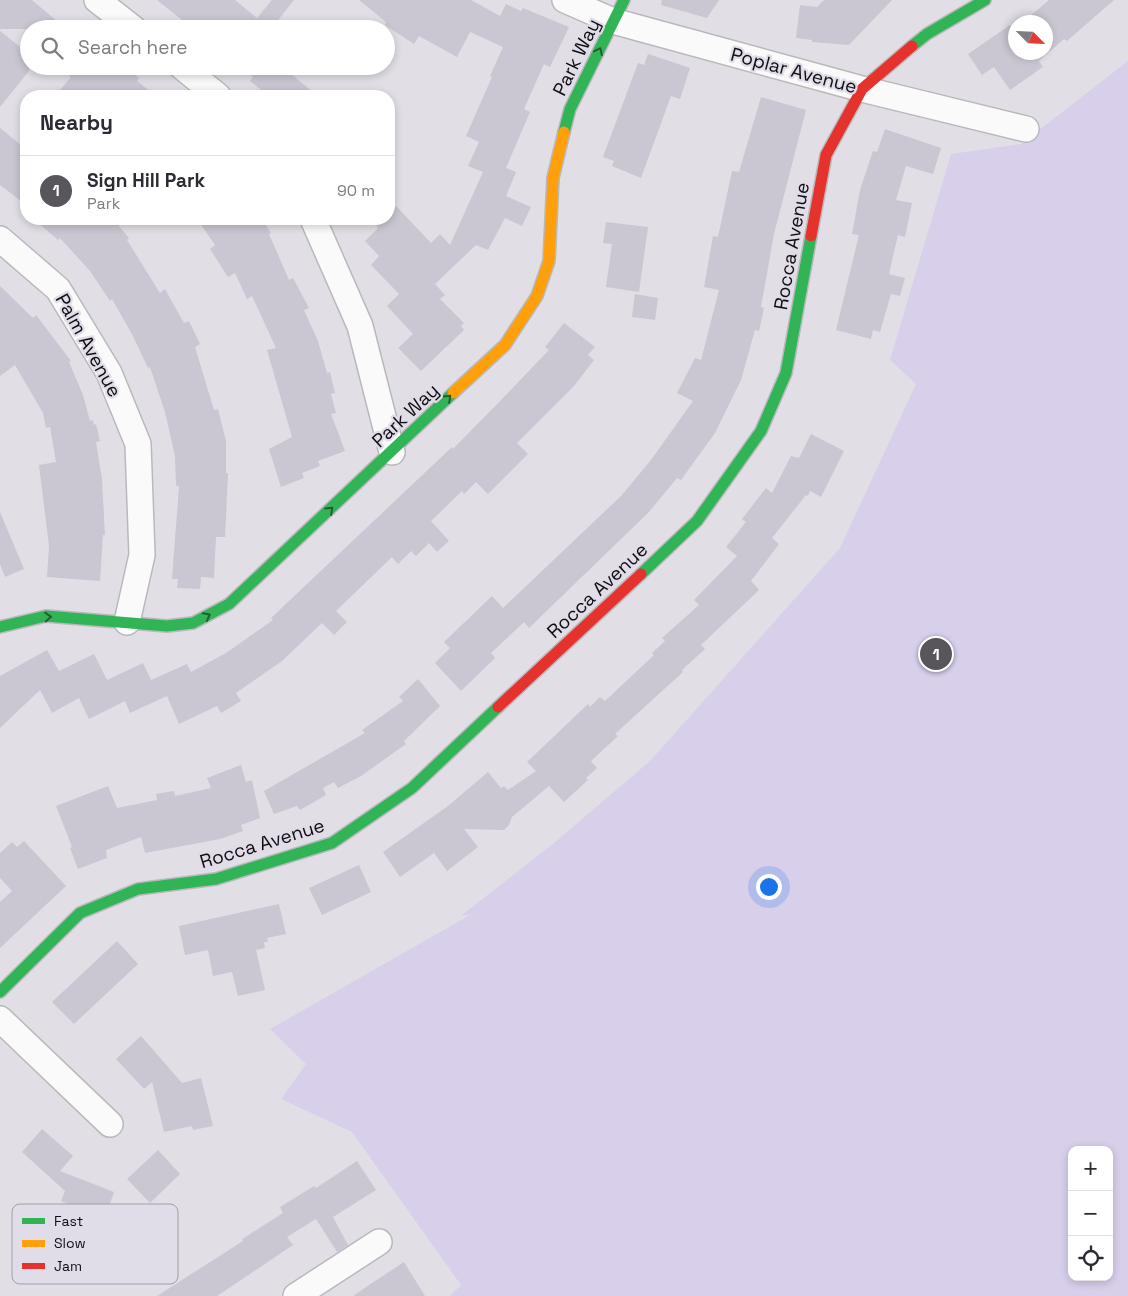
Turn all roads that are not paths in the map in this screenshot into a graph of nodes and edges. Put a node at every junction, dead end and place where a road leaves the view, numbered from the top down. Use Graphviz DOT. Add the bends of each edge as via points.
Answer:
graph roads {
  1 [pos="98,0"];
  2 [pos="565,0"];
  3 [pos="985,0"];
  4 [pos="619,10"];
  5 [pos="123,20"];
  6 [pos="192,75"];
  7 [pos="862,89"];
  8 [pos="211,90"];
  9 [pos="1026,130"];
  10 [pos="316,225"];
  11 [pos="0,238"];
  12 [pos="392,452"];
  13 [pos="127,622"];
  14 [pos="0,627"];
  15 [pos="0,992"];
  16 [pos="0,1019"];
  17 [pos="110,1124"];
  18 [pos="379,1242"];
  19 [pos="296,1296"];
  1 -- 5 [label="street"];
  2 -- 4 [label="street, Poplar Avenue"];
  3 -- 7 [label="street, Rocca Avenue" via="927,34"];
  4 -- 7 [label="street, Poplar Avenue"];
  12 -- 4 [label="street, Park Way, one-way" via="505,345 537,296 549,261 553,178 570,110"];
  6 -- 8 [label="street"];
  7 -- 9 [label="street, Poplar Avenue"];
  7 -- 15 [label="street, Rocca Avenue" via="826,155 786,373 761,431 697,521 412,788 332,843 216,879 138,889 80,913"];
  10 -- 12 [label="street" via="360,326"];
  11 -- 13 [label="street, Palm Avenue" via="58,289 109,373 138,444 142,554"];
  13 -- 12 [label="street, Park Way, one-way" via="167,626 193,623 229,604"];
  14 -- 13 [label="street, Park Way, one-way" via="46,616"];
  16 -- 17 [label="street"];
  18 -- 19 [label="street"];
}
